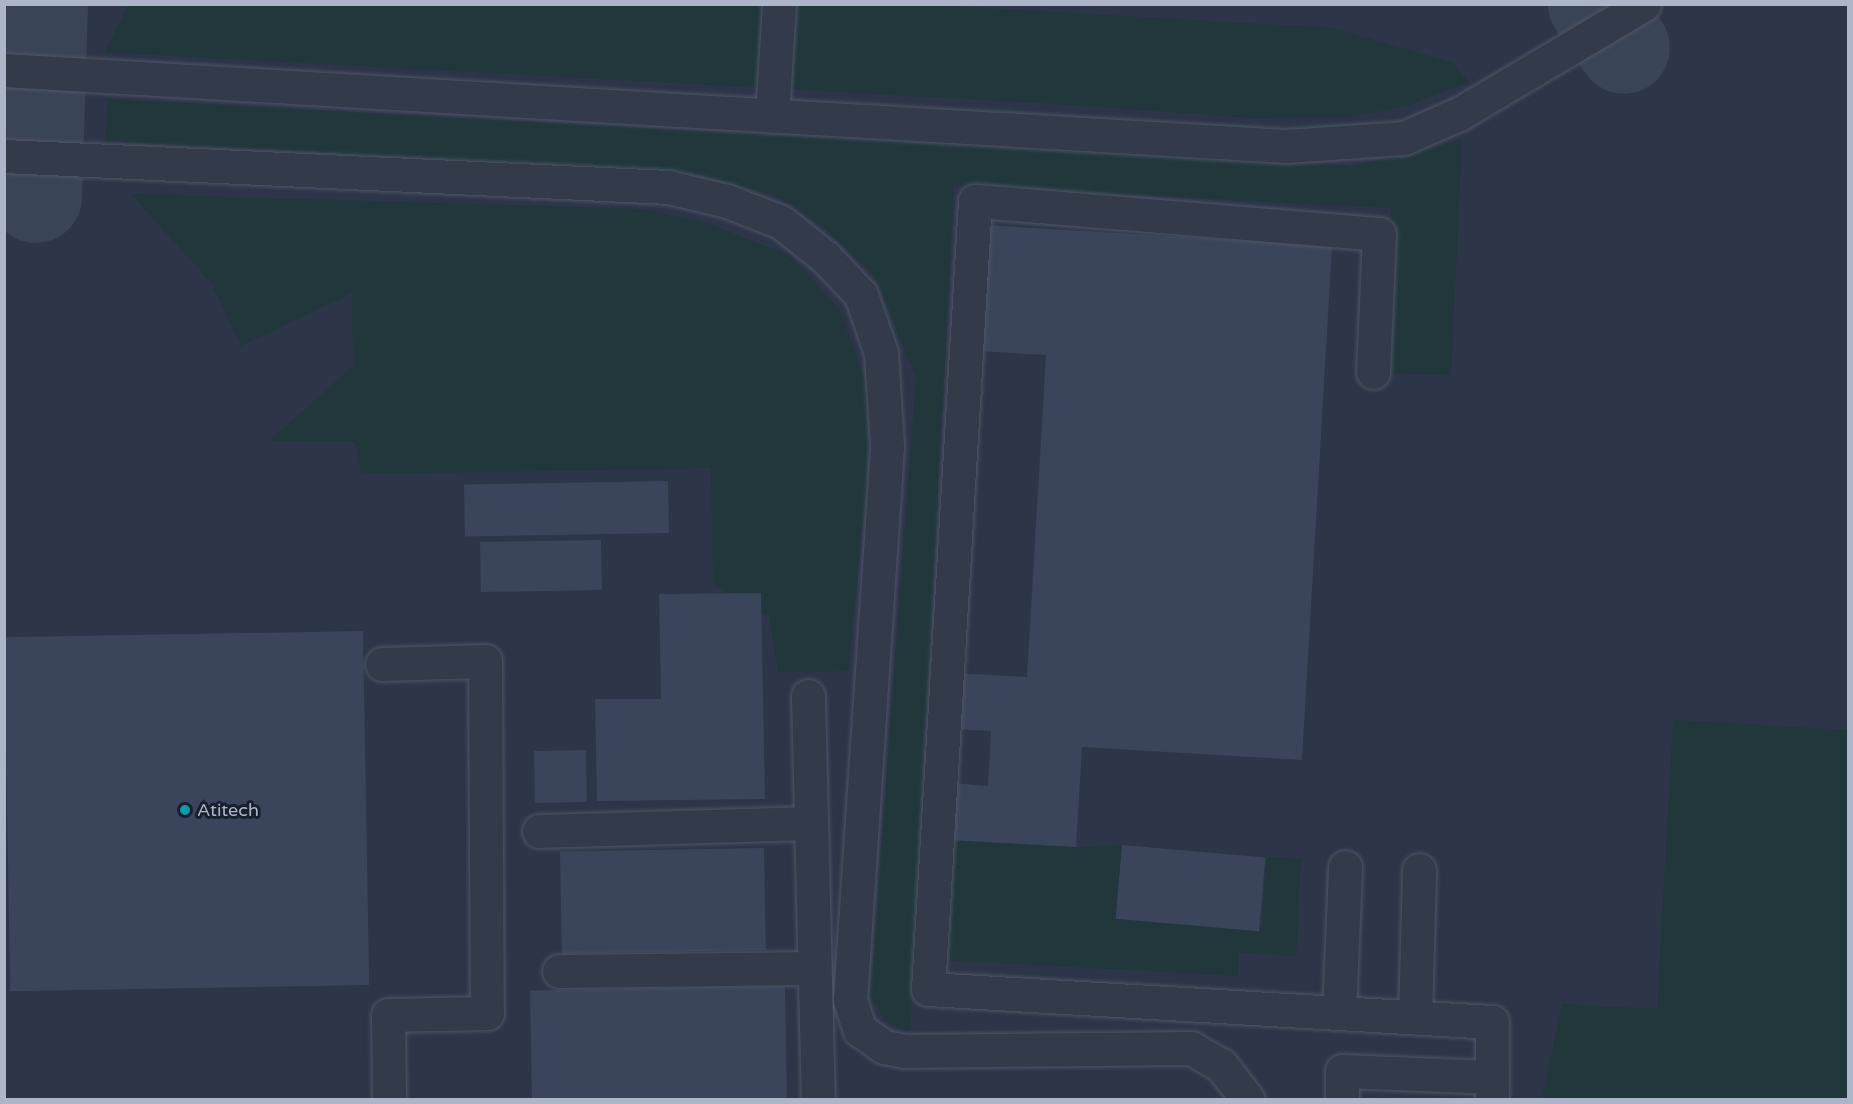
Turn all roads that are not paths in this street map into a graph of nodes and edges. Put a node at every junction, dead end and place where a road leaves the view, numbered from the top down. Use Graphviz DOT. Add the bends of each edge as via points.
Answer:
graph roads {
  1 [pos="779,4"];
  2 [pos="1644,4"];
  3 [pos="4,70"];
  4 [pos="772,116"];
  5 [pos="4,156"];
  6 [pos="1373,372"];
  7 [pos="382,664"];
  8 [pos="808,696"];
  9 [pos="811,823"];
  10 [pos="539,831"];
  11 [pos="1344,867"];
  12 [pos="1419,870"];
  13 [pos="814,968"];
  14 [pos="559,971"];
  15 [pos="1339,1013"];
  16 [pos="1415,1017"];
  17 [pos="1492,1088"];
  18 [pos="389,1100"];
  19 [pos="818,1100"];
  20 [pos="1248,1100"];
  21 [pos="1342,1100"];
  1 -- 4 [label="lane"];
  2 -- 4 [label="lane" via="1459,114 1404,138 1286,146"];
  3 -- 4 [label="lane"];
  5 -- 20 [label="lane" via="668,187 727,201 781,222 825,257 861,295 882,353 887,447 850,1000 860,1030 884,1047 903,1051 1191,1048 1221,1065"];
  6 -- 15 [label="lane" via="1379,234 975,201 928,990"];
  7 -- 18 [label="lane" via="485,661 487,1013 388,1015"];
  8 -- 9 [label="lane"];
  9 -- 10 [label="lane"];
  9 -- 13 [label="lane"];
  11 -- 15 [label="lane"];
  12 -- 16 [label="lane"];
  13 -- 14 [label="lane"];
  13 -- 19 [label="lane"];
  15 -- 16 [label="lane"];
  16 -- 17 [label="lane" via="1492,1022"];
  17 -- 21 [label="lane" via="1342,1071"];
}
